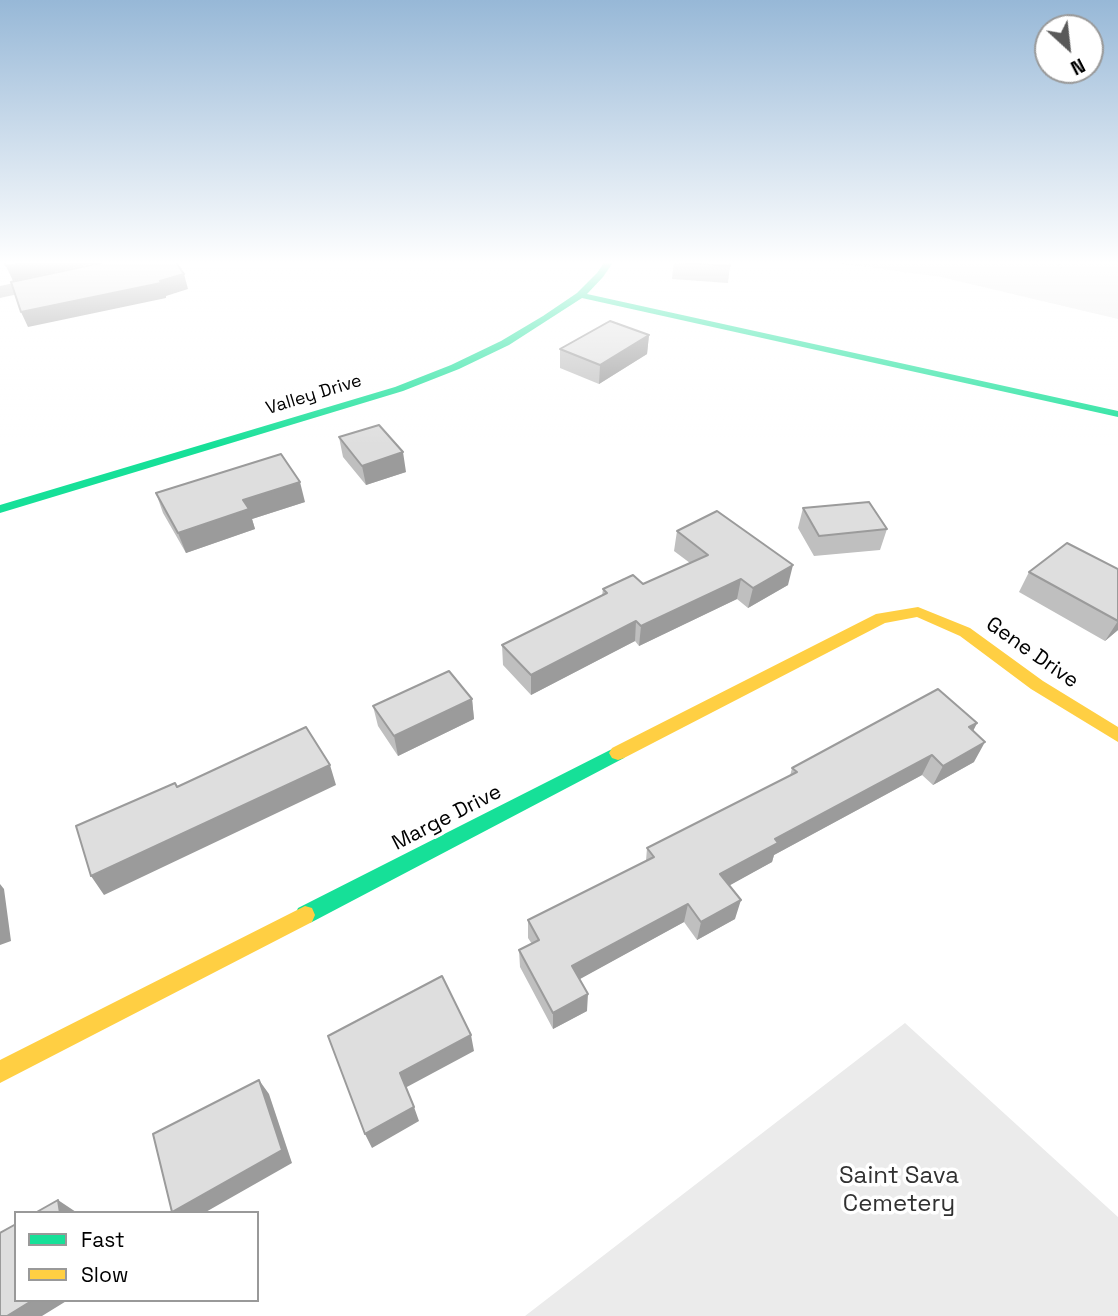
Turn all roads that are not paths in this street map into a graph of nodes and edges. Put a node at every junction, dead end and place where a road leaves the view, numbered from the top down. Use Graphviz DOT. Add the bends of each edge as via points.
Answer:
graph roads {
  1 [pos="537,322"];
  2 [pos="704,322"];
  3 [pos="1118,414"];
  4 [pos="0,509"];
  5 [pos="918,612"];
  6 [pos="1118,735"];
  7 [pos="0,1072"];
  1 -- 4 [label="street, Valley Drive" via="505,343 399,389"];
  2 -- 3 [label="street"];
  5 -- 6 [label="street, Gene Drive" via="965,632 1037,685"];
  5 -- 7 [label="street, Marge Drive" via="881,618"];
}
